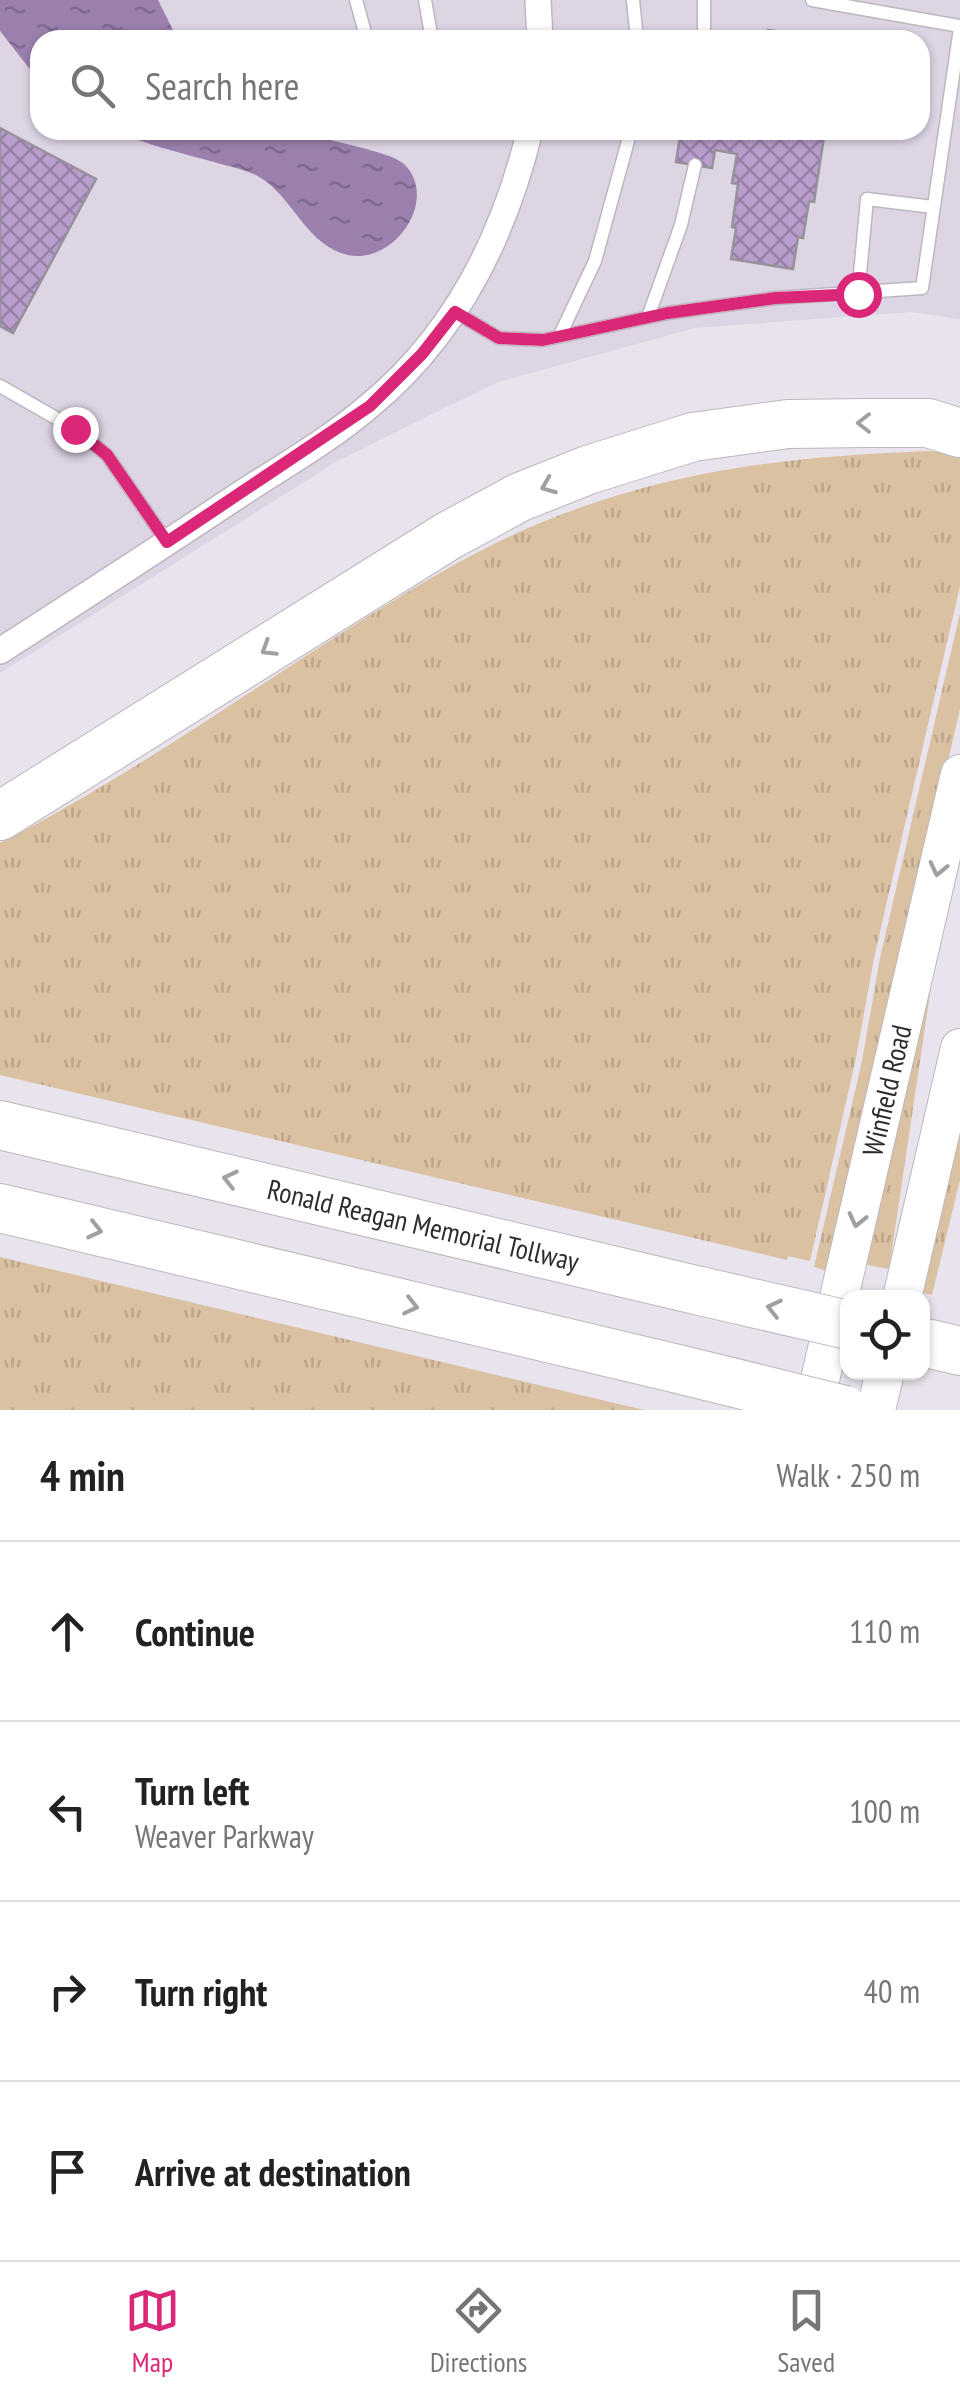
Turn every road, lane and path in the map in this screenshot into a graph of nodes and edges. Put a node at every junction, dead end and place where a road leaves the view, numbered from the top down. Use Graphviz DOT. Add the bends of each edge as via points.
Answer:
graph roads {
  1 [pos="356,0"];
  2 [pos="425,0"];
  3 [pos="538,0"];
  4 [pos="632,0"];
  5 [pos="704,0"];
  6 [pos="812,0"];
  7 [pos="960,27"];
  8 [pos="364,30"];
  9 [pos="430,30"];
  10 [pos="540,30"];
  11 [pos="636,30"];
  12 [pos="704,30"];
  13 [pos="527,140"];
  14 [pos="628,140"];
  15 [pos="696,165"];
  16 [pos="934,207"];
  17 [pos="858,294"];
  18 [pos="455,312"];
  19 [pos="648,317"];
  20 [pos="560,336"];
  21 [pos="0,386"];
  22 [pos="950,424"];
  23 [pos="167,542"];
  24 [pos="0,651"];
  25 [pos="960,774"];
  26 [pos="0,816"];
  27 [pos="960,1048"];
  28 [pos="0,1124"];
  29 [pos="0,1208"];
  30 [pos="904,1290"];
  31 [pos="840,1323"];
  32 [pos="930,1344"];
  33 [pos="960,1350"];
  34 [pos="883,1380"];
  35 [pos="813,1410"];
  36 [pos="845,1410"];
  37 [pos="876,1410"];
  1 -- 8 [label="lane"];
  2 -- 9 [label="lane"];
  3 -- 10 [label="street"];
  4 -- 11 [label="lane"];
  5 -- 12 [label="lane"];
  6 -- 7 [label="lane"];
  7 -- 16 [label="lane"];
  13 -- 18 [label="street" via="506,215"];
  14 -- 20 [label="lane" via="595,260"];
  15 -- 19 [label="lane"];
  16 -- 17 [label="lane" via="922,288"];
  16 -- 17 [label="lane" via="867,199"];
  17 -- 19 [label="lane"];
  18 -- 20 [label="lane" via="499,338"];
  18 -- 23 [label="street" via="370,406"];
  19 -- 20 [label="lane"];
  21 -- 23 [label="lane" via="107,455"];
  22 -- 26 [label="highway, one-way" via="788,424 692,437 520,497"];
  23 -- 24 [label="street"];
  25 -- 35 [label="main road, Winfield Road, one-way"];
  27 -- 30 [label="main road"];
  31 -- 28 [label="highway, Ronald Reagan Memorial Tollway, one-way, bridge"];
  29 -- 36 [label="highway, one-way, bridge"];
  32 -- 33 [label="highway"];
  34 -- 37 [label="main road"];
}
